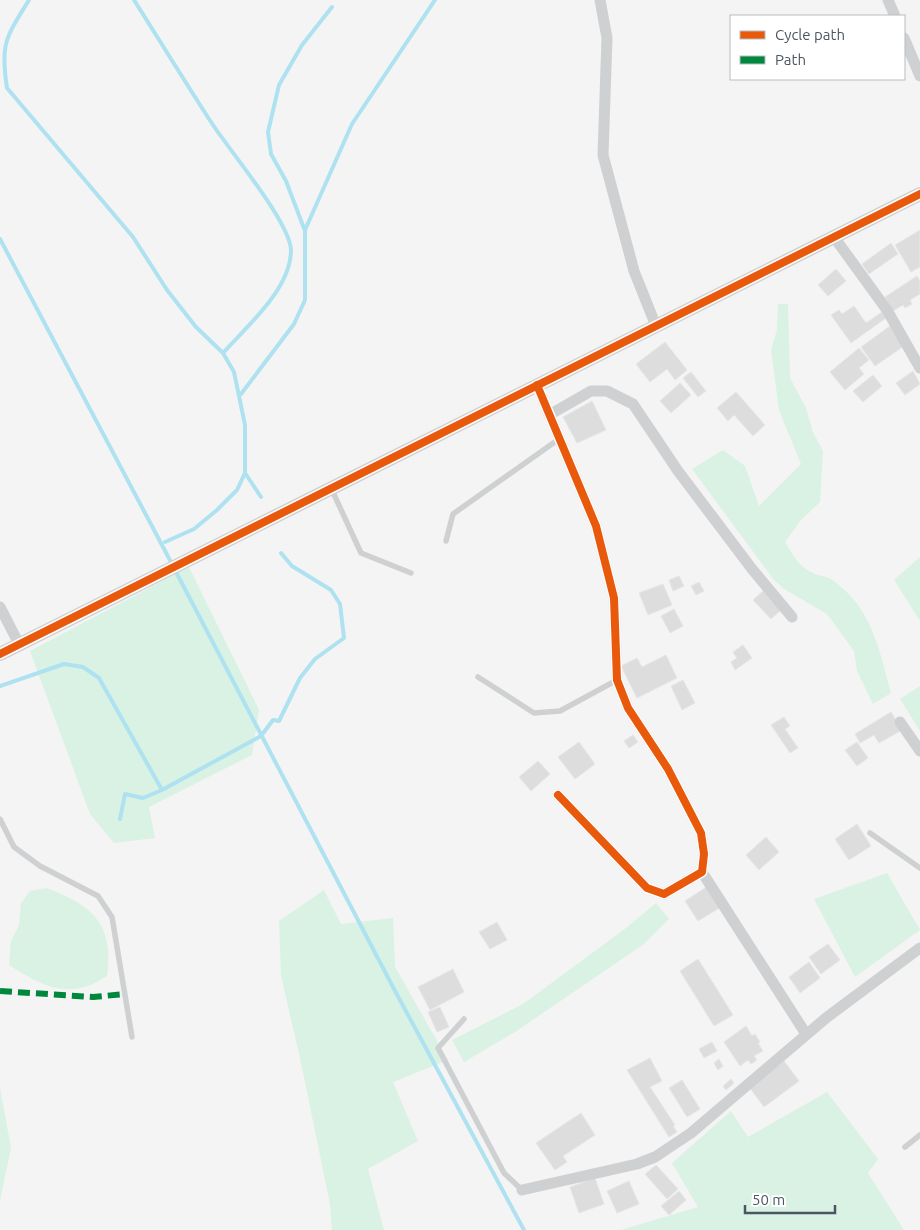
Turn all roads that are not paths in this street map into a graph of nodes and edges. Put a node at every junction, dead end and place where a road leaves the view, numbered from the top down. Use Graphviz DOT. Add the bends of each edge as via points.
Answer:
graph roads {
  1 [pos="600,0"];
  2 [pos="888,0"];
  3 [pos="895,15"];
  4 [pos="905,40"];
  5 [pos="920,76"];
  6 [pos="920,194"];
  7 [pos="834,237"];
  8 [pos="656,326"];
  9 [pos="920,368"];
  10 [pos="537,385"];
  11 [pos="549,415"];
  12 [pos="559,438"];
  13 [pos="332,488"];
  14 [pos="446,541"];
  15 [pos="411,573"];
  16 [pos="0,607"];
  17 [pos="792,617"];
  18 [pos="19,644"];
  19 [pos="0,654"];
  20 [pos="478,677"];
  21 [pos="617,680"];
  22 [pos="900,722"];
  23 [pos="920,751"];
  24 [pos="558,795"];
  25 [pos="0,819"];
  26 [pos="870,833"];
  27 [pos="920,868"];
  28 [pos="702,872"];
  29 [pos="920,948"];
  30 [pos="464,1019"];
  31 [pos="806,1034"];
  32 [pos="132,1037"];
  33 [pos="920,1135"];
  34 [pos="905,1147"];
  35 [pos="522,1190"];
  1 -- 8 [label="street" via="607,38 603,155 634,272"];
  2 -- 3 [label="street"];
  4 -- 5 [label="street"];
  6 -- 7 [label="street"];
  7 -- 8 [label="street"];
  7 -- 9 [label="street" via="886,310"];
  8 -- 10 [label="street"];
  10 -- 11 [label="street"];
  10 -- 13 [label="street"];
  11 -- 12 [label="street"];
  11 -- 17 [label="street" via="591,391 607,391 633,404 678,471"];
  12 -- 14 [label="lane" via="453,514"];
  12 -- 21 [label="street" via="596,526 614,598"];
  13 -- 15 [label="lane" via="361,553"];
  13 -- 18 [label="street"];
  16 -- 18 [label="street"];
  18 -- 19 [label="street"];
  20 -- 21 [label="lane" via="534,713 560,711"];
  21 -- 28 [label="street" via="628,708 668,769 700,833 704,854"];
  22 -- 23 [label="street"];
  24 -- 28 [label="street" via="648,888 664,894"];
  25 -- 32 [label="lane" via="14,847 40,866 98,896 112,917"];
  26 -- 27 [label="lane"];
  28 -- 31 [label="street"];
  29 -- 31 [label="street"];
  30 -- 35 [label="lane" via="438,1048 504,1173"];
  31 -- 35 [label="street" via="691,1133 655,1157"];
  33 -- 34 [label="lane"];
}
